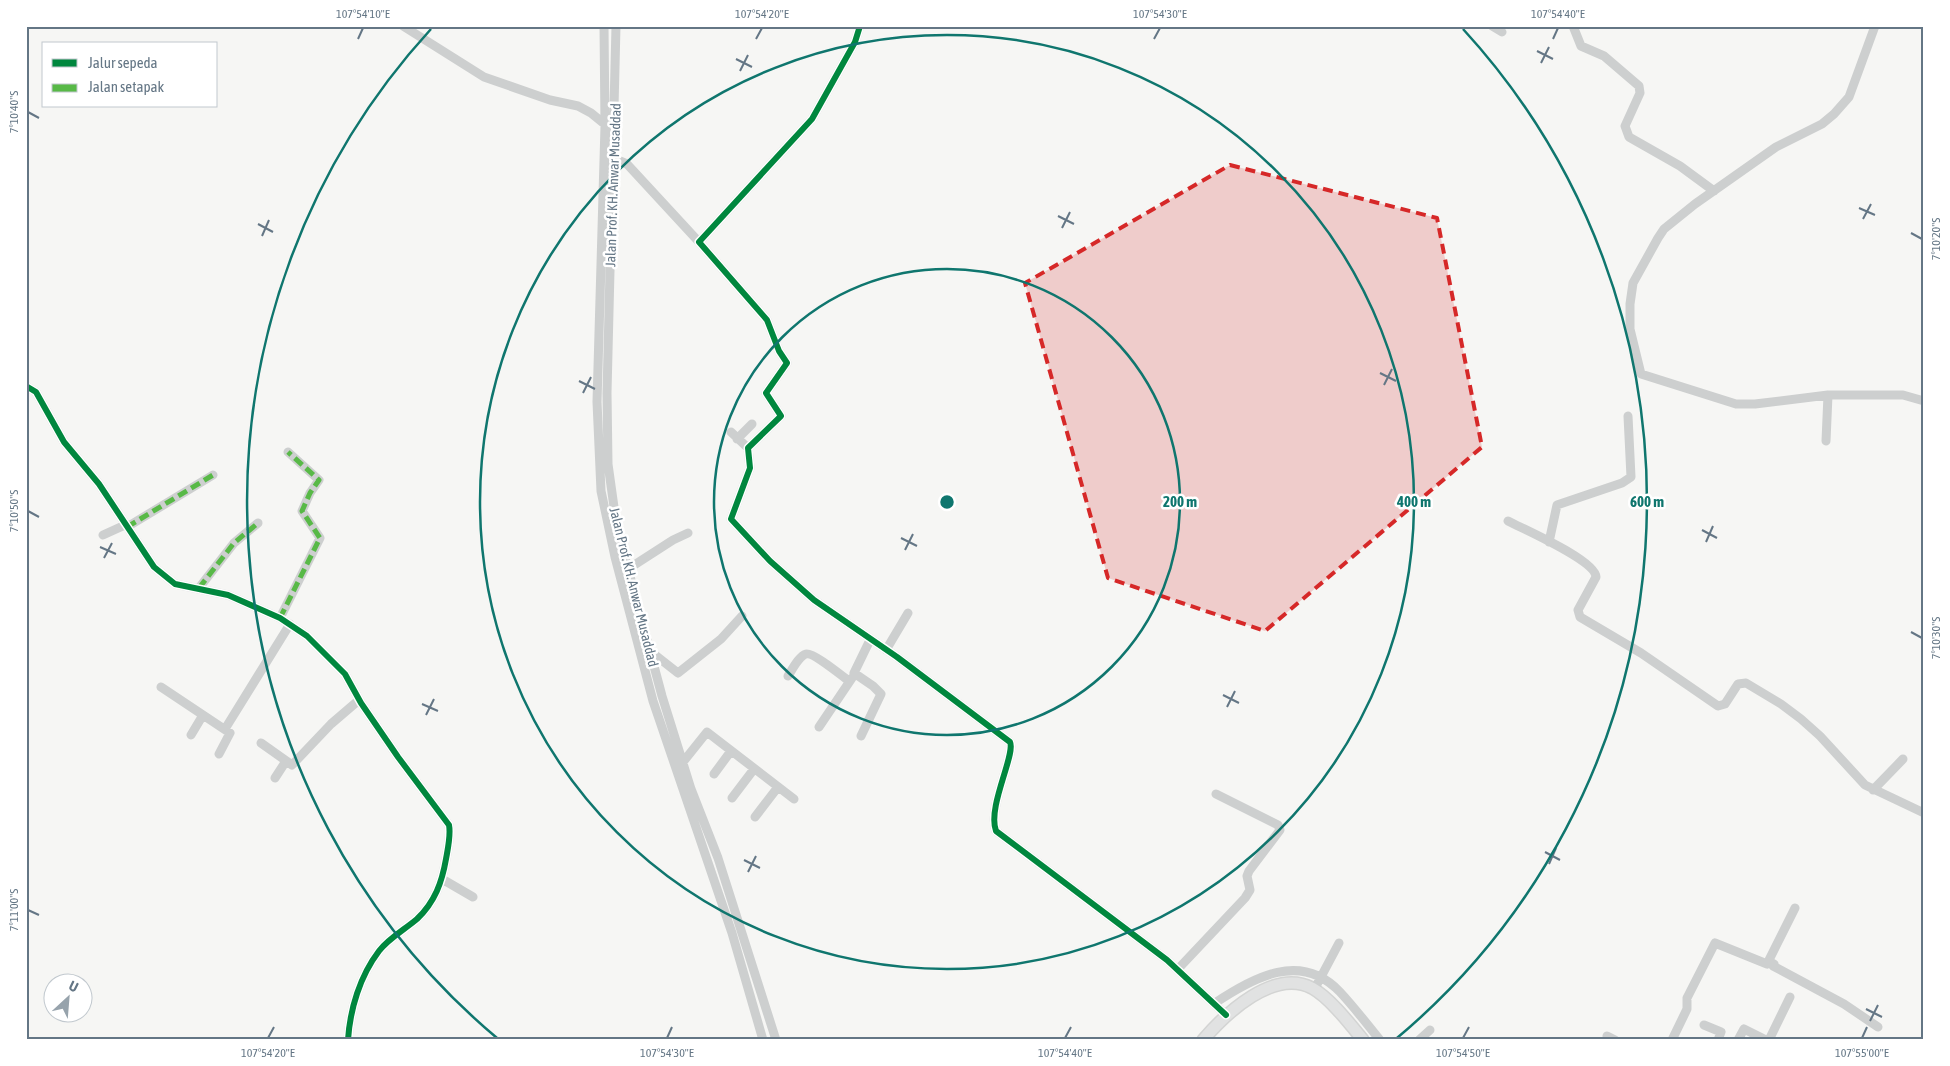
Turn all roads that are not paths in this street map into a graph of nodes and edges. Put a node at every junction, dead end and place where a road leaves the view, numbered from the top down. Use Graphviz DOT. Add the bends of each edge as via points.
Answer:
graph roads {
  1 [pos="403,26"];
  2 [pos="604,26"];
  3 [pos="616,26"];
  4 [pos="860,26"];
  5 [pos="1492,26"];
  6 [pos="1573,26"];
  7 [pos="1875,26"];
  8 [pos="1502,32"];
  9 [pos="604,126"];
  10 [pos="615,127"];
  11 [pos="613,158"];
  12 [pos="1714,191"];
  13 [pos="601,233"];
  14 [pos="611,233"];
  15 [pos="699,242"];
  16 [pos="26,386"];
  17 [pos="1828,395"];
  18 [pos="1924,401"];
  19 [pos="1628,416"];
  20 [pos="752,424"];
  21 [pos="1826,441"];
  22 [pos="748,448"];
  23 [pos="288,452"];
  24 [pos="214,475"];
  25 [pos="603,505"];
  26 [pos="614,507"];
  27 [pos="1508,521"];
  28 [pos="258,523"];
  29 [pos="123,527"];
  30 [pos="688,533"];
  31 [pos="102,535"];
  32 [pos="1548,542"];
  33 [pos="628,569"];
  34 [pos="199,588"];
  35 [pos="908,613"];
  36 [pos="742,616"];
  37 [pos="280,618"];
  38 [pos="636,618"];
  39 [pos="290,624"];
  40 [pos="870,640"];
  41 [pos="886,650"];
  42 [pos="650,651"];
  43 [pos="788,676"];
  44 [pos="852,677"];
  45 [pos="161,688"];
  46 [pos="359,700"];
  47 [pos="203,715"];
  48 [pos="819,727"];
  49 [pos="224,729"];
  50 [pos="191,736"];
  51 [pos="861,736"];
  52 [pos="262,743"];
  53 [pos="732,751"];
  54 [pos="219,754"];
  55 [pos="1903,759"];
  56 [pos="286,761"];
  57 [pos="683,762"];
  58 [pos="754,769"];
  59 [pos="714,774"];
  60 [pos="276,778"];
  61 [pos="778,787"];
  62 [pos="1873,790"];
  63 [pos="1216,794"];
  64 [pos="732,798"];
  65 [pos="794,799"];
  66 [pos="1924,813"];
  67 [pos="754,817"];
  68 [pos="442,879"];
  69 [pos="473,898"];
  70 [pos="1795,908"];
  71 [pos="1339,943"];
  72 [pos="1769,961"];
  73 [pos="1178,969"];
  74 [pos="1317,983"];
  75 [pos="1790,997"];
  76 [pos="1220,1009"];
  77 [pos="1704,1025"];
  78 [pos="1878,1027"];
  79 [pos="1430,1030"];
  80 [pos="348,1040"];
  81 [pos="764,1040"];
  82 [pos="776,1040"];
  83 [pos="1203,1040"];
  84 [pos="1363,1040"];
  85 [pos="1380,1040"];
  86 [pos="1419,1040"];
  87 [pos="1672,1040"];
  88 [pos="1718,1040"];
  89 [pos="1738,1040"];
  90 [pos="1768,1040"];
  1 -- 9 [label="street" via="484,77 550,100 578,106"];
  2 -- 9 [label="street, Jalan Prof. KH. Anwar Musaddad"];
  3 -- 10 [label="street, Jalan Prof. KH. Anwar Musaddad"];
  4 -- 15 [label="street" via="855,42 812,119"];
  5 -- 8 [label="street"];
  6 -- 12 [label="street" via="1581,46 1604,56 1638,86 1640,93 1624,126 1629,137 1680,166"];
  7 -- 12 [label="street" via="1849,98 1834,114 1822,124 1776,147"];
  9 -- 10 [label="street"];
  9 -- 13 [label="street, Jalan Prof. KH. Anwar Musaddad"];
  10 -- 11 [label="street, Jalan Prof. KH. Anwar Musaddad"];
  11 -- 14 [label="street, Jalan Prof. KH. Anwar Musaddad"];
  11 -- 15 [label="street" via="627,164"];
  12 -- 17 [label="street" via="1664,229 1646,256 1634,283 1630,329 1640,372 1682,389 1736,404"];
  13 -- 14 [label="street"];
  13 -- 25 [label="street, Jalan Prof. KH. Anwar Musaddad" via="597,402"];
  14 -- 26 [label="street, Jalan Prof. KH. Anwar Musaddad" via="606,393 608,464"];
  15 -- 22 [label="street" via="767,320 787,363 766,393 781,416"];
  16 -- 29 [label="street" via="36,392 64,442 99,484"];
  17 -- 18 [label="street" via="1903,395"];
  17 -- 21 [label="street"];
  19 -- 32 [label="street" via="1631,477 1557,505"];
  20 -- 22 [label="street" via="734,436"];
  22 -- 40 [label="street" via="750,468 731,519 790,580"];
  23 -- 37 [label="street" via="319,480 302,511 320,538"];
  24 -- 29 [label="street"];
  25 -- 26 [label="street"];
  25 -- 38 [label="street, Jalan Prof. KH. Anwar Musaddad"];
  26 -- 33 [label="street, Jalan Prof. KH. Anwar Musaddad"];
  27 -- 32 [label="street"];
  28 -- 34 [label="street" via="234,543"];
  29 -- 31 [label="street"];
  29 -- 34 [label="street" via="166,579 180,586"];
  30 -- 33 [label="street"];
  32 -- 62 [label="street" via="1576,556 1596,573 1578,610 1580,617 1641,653 1716,705 1725,704 1740,683 1753,687 1801,719"];
  33 -- 38 [label="street, Jalan Prof. KH. Anwar Musaddad"];
  34 -- 37 [label="street" via="228,595"];
  35 -- 41 [label="street"];
  36 -- 42 [label="street" via="721,639 678,673"];
  37 -- 39 [label="street"];
  38 -- 42 [label="street, Jalan Prof. KH. Anwar Musaddad"];
  38 -- 81 [label="street, Jalan Prof. KH. Anwar Musaddad" via="660,727 732,933"];
  39 -- 46 [label="street" via="337,666"];
  39 -- 49 [label="street"];
  40 -- 41 [label="street"];
  40 -- 44 [label="street"];
  41 -- 73 [label="street" via="1011,743 1012,749 999,786 996,831"];
  42 -- 57 [label="street, Jalan Prof. KH. Anwar Musaddad"];
  43 -- 44 [label="street" via="806,654"];
  44 -- 48 [label="street"];
  44 -- 51 [label="street" via="874,686 881,694"];
  45 -- 47 [label="street"];
  46 -- 56 [label="street" via="292,765"];
  46 -- 68 [label="street" via="449,824 450,836"];
  47 -- 49 [label="street"];
  47 -- 50 [label="street"];
  49 -- 54 [label="street" via="230,733"];
  52 -- 56 [label="street"];
  53 -- 57 [label="street" via="707,732"];
  53 -- 58 [label="street"];
  53 -- 59 [label="street"];
  55 -- 62 [label="street"];
  56 -- 60 [label="street"];
  57 -- 82 [label="street, Jalan Prof. KH. Anwar Musaddad" via="718,858"];
  58 -- 61 [label="street"];
  58 -- 64 [label="street"];
  61 -- 65 [label="street"];
  61 -- 67 [label="street"];
  62 -- 66 [label="street"];
  63 -- 73 [label="street" via="1278,825 1280,830 1249,871 1250,890 1245,898"];
  68 -- 69 [label="street"];
  68 -- 80 [label="street" via="434,900 386,943 375,958 352,1006"];
  70 -- 72 [label="street"];
  71 -- 74 [label="street"];
  72 -- 78 [label="street"];
  72 -- 87 [label="street" via="1763,964 1715,943 1687,998 1687,1008"];
  73 -- 76 [label="street"];
  74 -- 76 [label="main road" via="1295,982 1276,986"];
  74 -- 76 [label="street" via="1301,970 1264,975 1239,987"];
  74 -- 84 [label="main road"];
  74 -- 85 [label="street" via="1340,992"];
  75 -- 90 [label="street"];
  76 -- 83 [label="main road"];
  77 -- 88 [label="street" via="1721,1032"];
  79 -- 86 [label="street"];
  89 -- 90 [label="street" via="1747,1029"];
}
